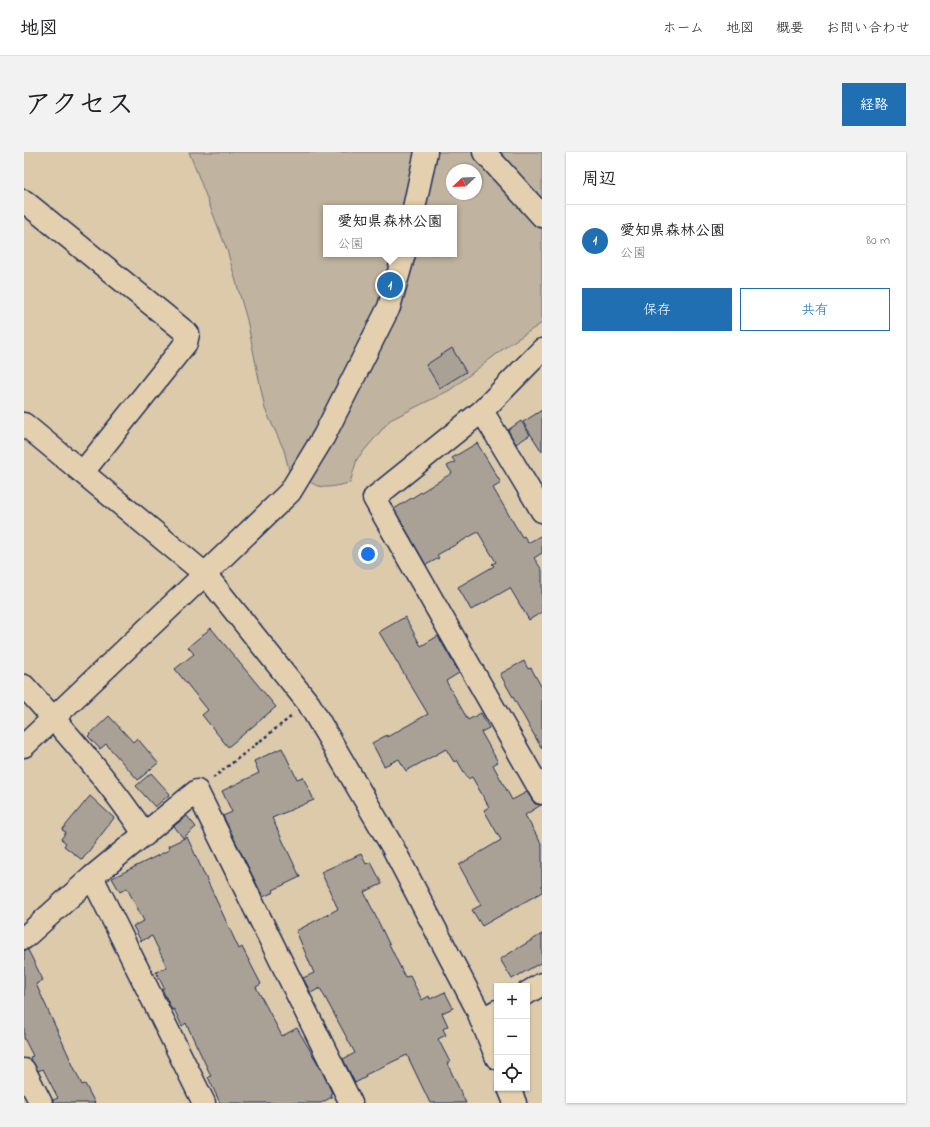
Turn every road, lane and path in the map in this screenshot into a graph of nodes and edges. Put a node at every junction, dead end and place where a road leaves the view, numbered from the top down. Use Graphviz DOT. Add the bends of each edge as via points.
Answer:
graph roads {
  1 [pos="426,152"];
  2 [pos="484,152"];
  3 [pos="24,201"];
  4 [pos="415,205"];
  5 [pos="542,216"];
  6 [pos="403,257"];
  7 [pos="542,350"];
  8 [pos="482,411"];
  9 [pos="24,424"];
  10 [pos="83,472"];
  11 [pos="542,511"];
  12 [pos="205,574"];
  13 [pos="24,686"];
  14 [pos="309,704"];
  15 [pos="53,719"];
  16 [pos="24,746"];
  17 [pos="196,791"];
  18 [pos="542,792"];
  19 [pos="145,835"];
  20 [pos="92,877"];
  21 [pos="24,938"];
  22 [pos="542,984"];
  23 [pos="530,991"];
  24 [pos="489,1015"];
  25 [pos="496,1055"];
  26 [pos="24,1070"];
  27 [pos="510,1091"];
  28 [pos="41,1103"];
  29 [pos="204,1103"];
  30 [pos="351,1103"];
  31 [pos="515,1103"];
  1 -- 4 [label="street"];
  2 -- 5 [label="street"];
  3 -- 10 [label="street" via="188,334 186,343"];
  6 -- 12 [label="street" via="389,306 324,436 290,492"];
  7 -- 8 [label="street"];
  8 -- 11 [label="street"];
  8 -- 18 [label="street" via="374,498"];
  9 -- 10 [label="street"];
  10 -- 12 [label="street"];
  12 -- 14 [label="street"];
  12 -- 15 [label="street"];
  13 -- 15 [label="street"];
  14 -- 17 [label="path"];
  14 -- 24 [label="street"];
  15 -- 16 [label="street"];
  15 -- 19 [label="street" via="128,809"];
  17 -- 19 [label="street"];
  17 -- 30 [label="street"];
  19 -- 20 [label="street"];
  20 -- 21 [label="street"];
  20 -- 29 [label="street"];
  22 -- 23 [label="street"];
  24 -- 25 [label="street"];
  26 -- 28 [label="street"];
  27 -- 31 [label="street"];
}
